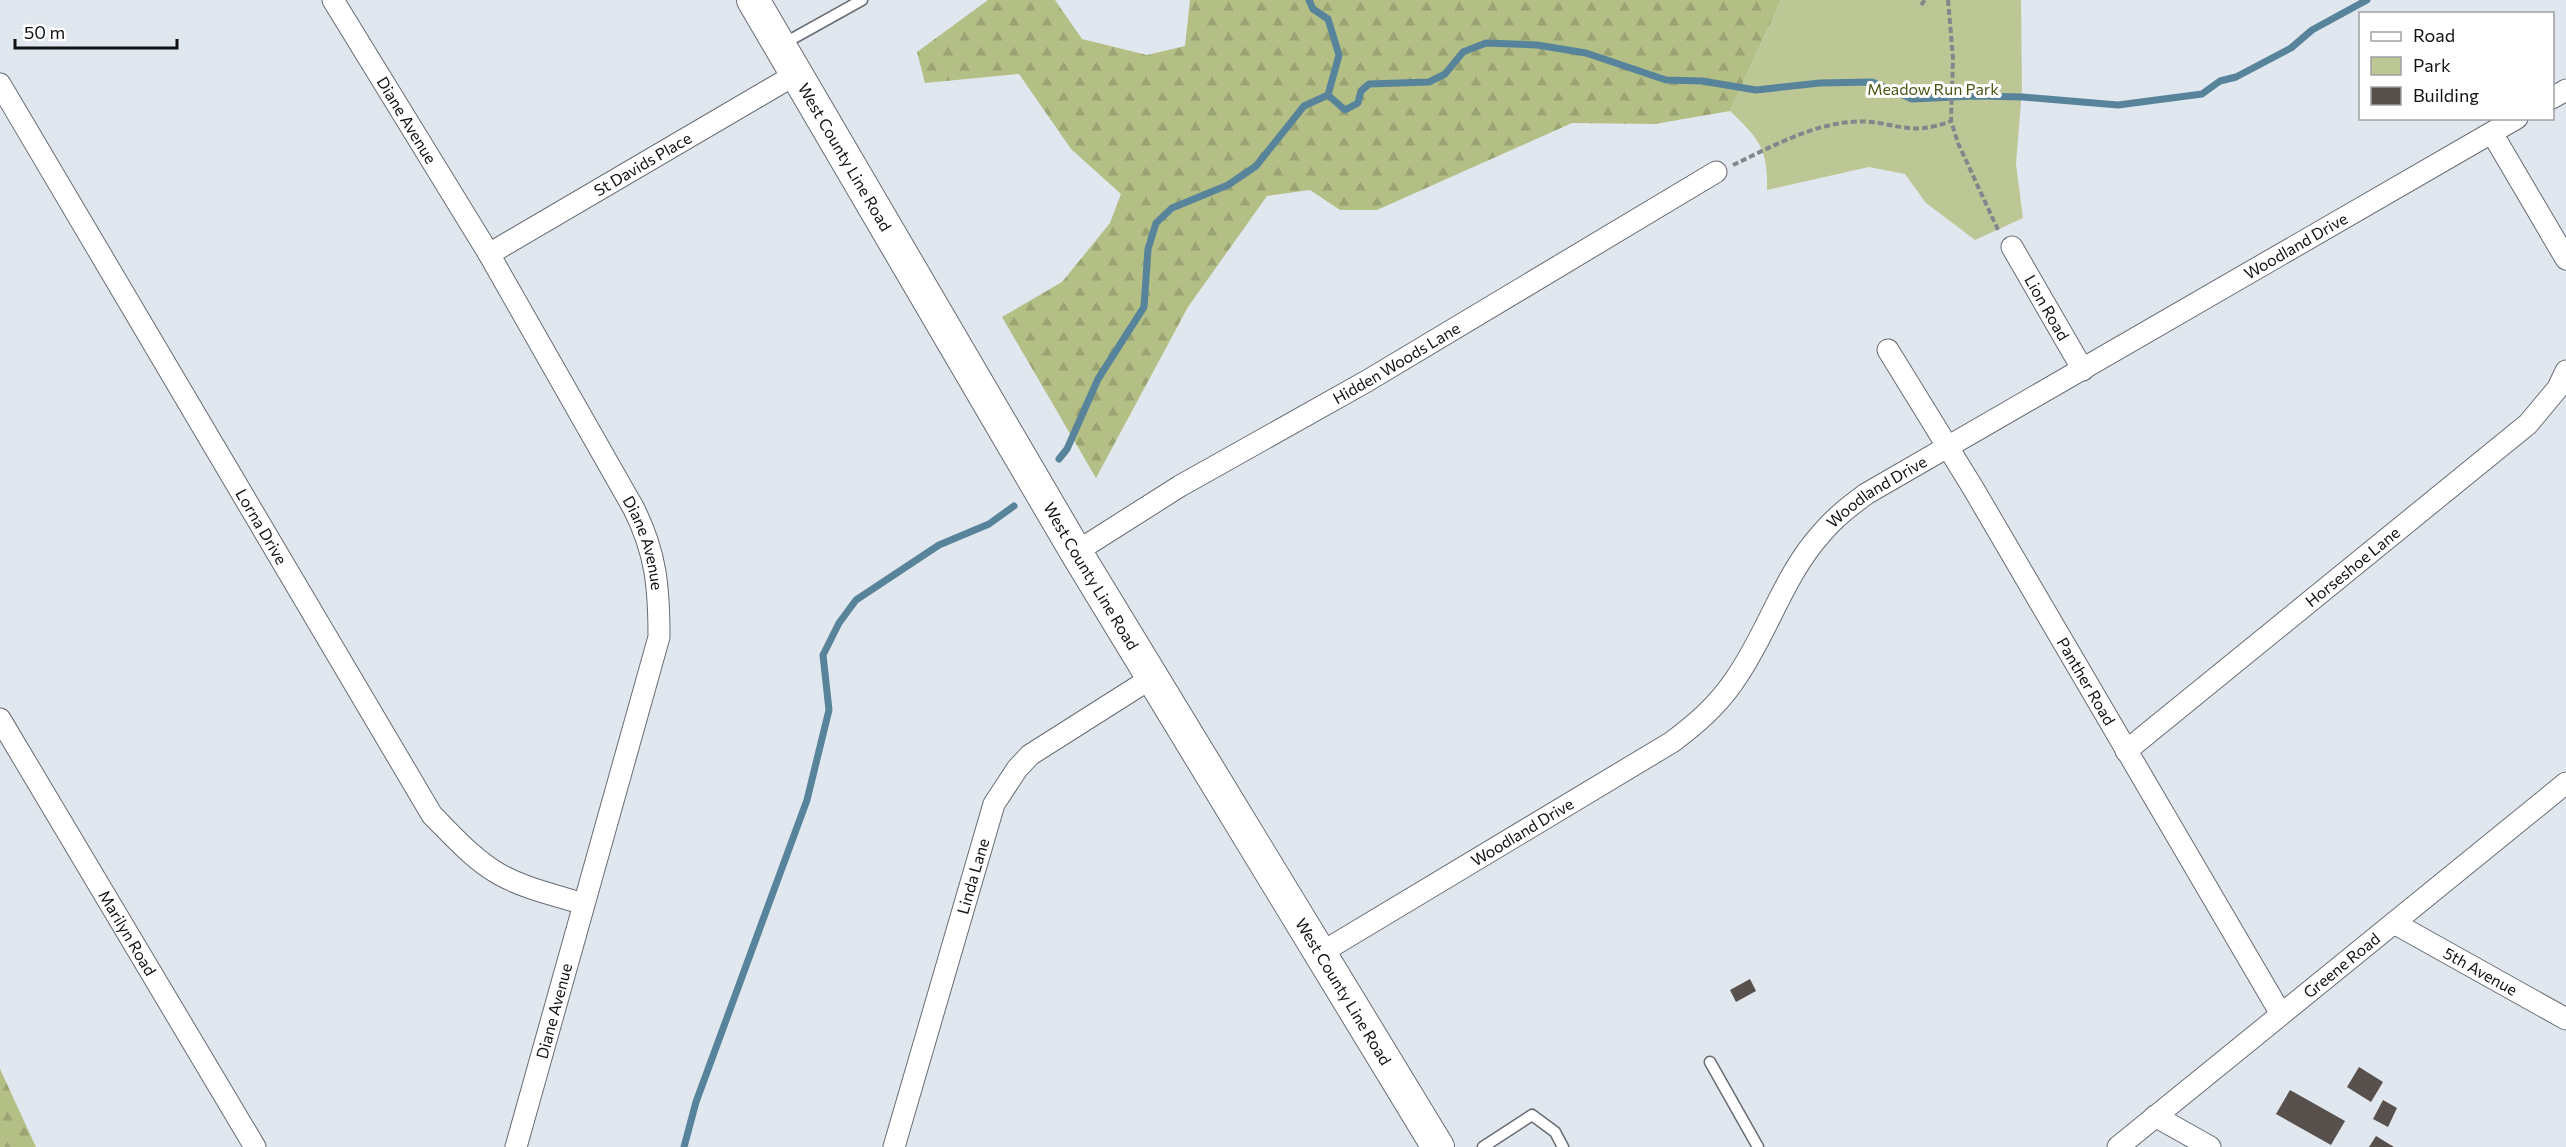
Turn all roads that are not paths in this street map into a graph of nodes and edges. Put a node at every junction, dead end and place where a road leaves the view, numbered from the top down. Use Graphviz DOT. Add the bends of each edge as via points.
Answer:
graph roads {
  1 [pos="333,0"];
  2 [pos="753,0"];
  3 [pos="862,0"];
  4 [pos="780,45"];
  5 [pos="798,73"];
  6 [pos="0,84"];
  7 [pos="2514,120"];
  8 [pos="2492,133"];
  9 [pos="1716,172"];
  10 [pos="2012,247"];
  11 [pos="489,254"];
  12 [pos="2566,259"];
  13 [pos="1888,350"];
  14 [pos="2083,370"];
  15 [pos="2566,371"];
  16 [pos="1948,447"];
  17 [pos="1076,552"];
  18 [pos="1153,677"];
  19 [pos="0,719"];
  20 [pos="2126,751"];
  21 [pos="2566,783"];
  22 [pos="583,904"];
  23 [pos="2394,922"];
  24 [pos="1320,954"];
  25 [pos="2281,1014"];
  26 [pos="2566,1019"];
  27 [pos="1710,1062"];
  28 [pos="2155,1116"];
  29 [pos="255,1147"];
  30 [pos="516,1147"];
  31 [pos="894,1147"];
  32 [pos="1438,1147"];
  33 [pos="1483,1147"];
  34 [pos="1563,1147"];
  35 [pos="1758,1147"];
  36 [pos="2118,1147"];
  37 [pos="2210,1147"];
  1 -- 11 [label="street, Diane Avenue"];
  2 -- 4 [label="main road, West County Line Road"];
  3 -- 4 [label="lane"];
  4 -- 5 [label="main road, West County Line Road"];
  5 -- 11 [label="street, St Davids Place"];
  5 -- 17 [label="main road, West County Line Road"];
  6 -- 22 [label="street, Lorna Drive" via="432,815 469,852 499,874"];
  7 -- 8 [label="street, Woodland Drive"];
  8 -- 12 [label="street"];
  8 -- 14 [label="street, Woodland Drive"];
  9 -- 17 [label="street, Hidden Woods Lane" via="1367,381 1180,486"];
  10 -- 14 [label="street, Lion Road"];
  11 -- 22 [label="street, Diane Avenue" via="634,508 656,566 659,637"];
  13 -- 16 [label="street, Panther Road"];
  14 -- 16 [label="street, Woodland Drive"];
  15 -- 20 [label="street, Horseshoe Lane" via="2558,388 2529,424"];
  16 -- 20 [label="street, Panther Road"];
  16 -- 24 [label="street, Woodland Drive" via="1866,494 1820,534 1802,559 1736,679 1696,724"];
  17 -- 18 [label="main road, West County Line Road"];
  18 -- 24 [label="main road, West County Line Road"];
  18 -- 31 [label="street, Linda Lane" via="1030,755 994,804"];
  19 -- 29 [label="street, Marilyn Road"];
  20 -- 25 [label="street, Panther Road"];
  21 -- 23 [label="street, Greene Road"];
  22 -- 30 [label="street, Diane Avenue"];
  23 -- 25 [label="street, Greene Road"];
  23 -- 26 [label="street, 5th Avenue"];
  24 -- 32 [label="main road, West County Line Road"];
  25 -- 28 [label="street, Greene Road"];
  27 -- 35 [label="lane"];
  28 -- 36 [label="street, Greene Road"];
  28 -- 37 [label="street"];
  33 -- 34 [label="lane" via="1532,1115 1555,1132"];
}
